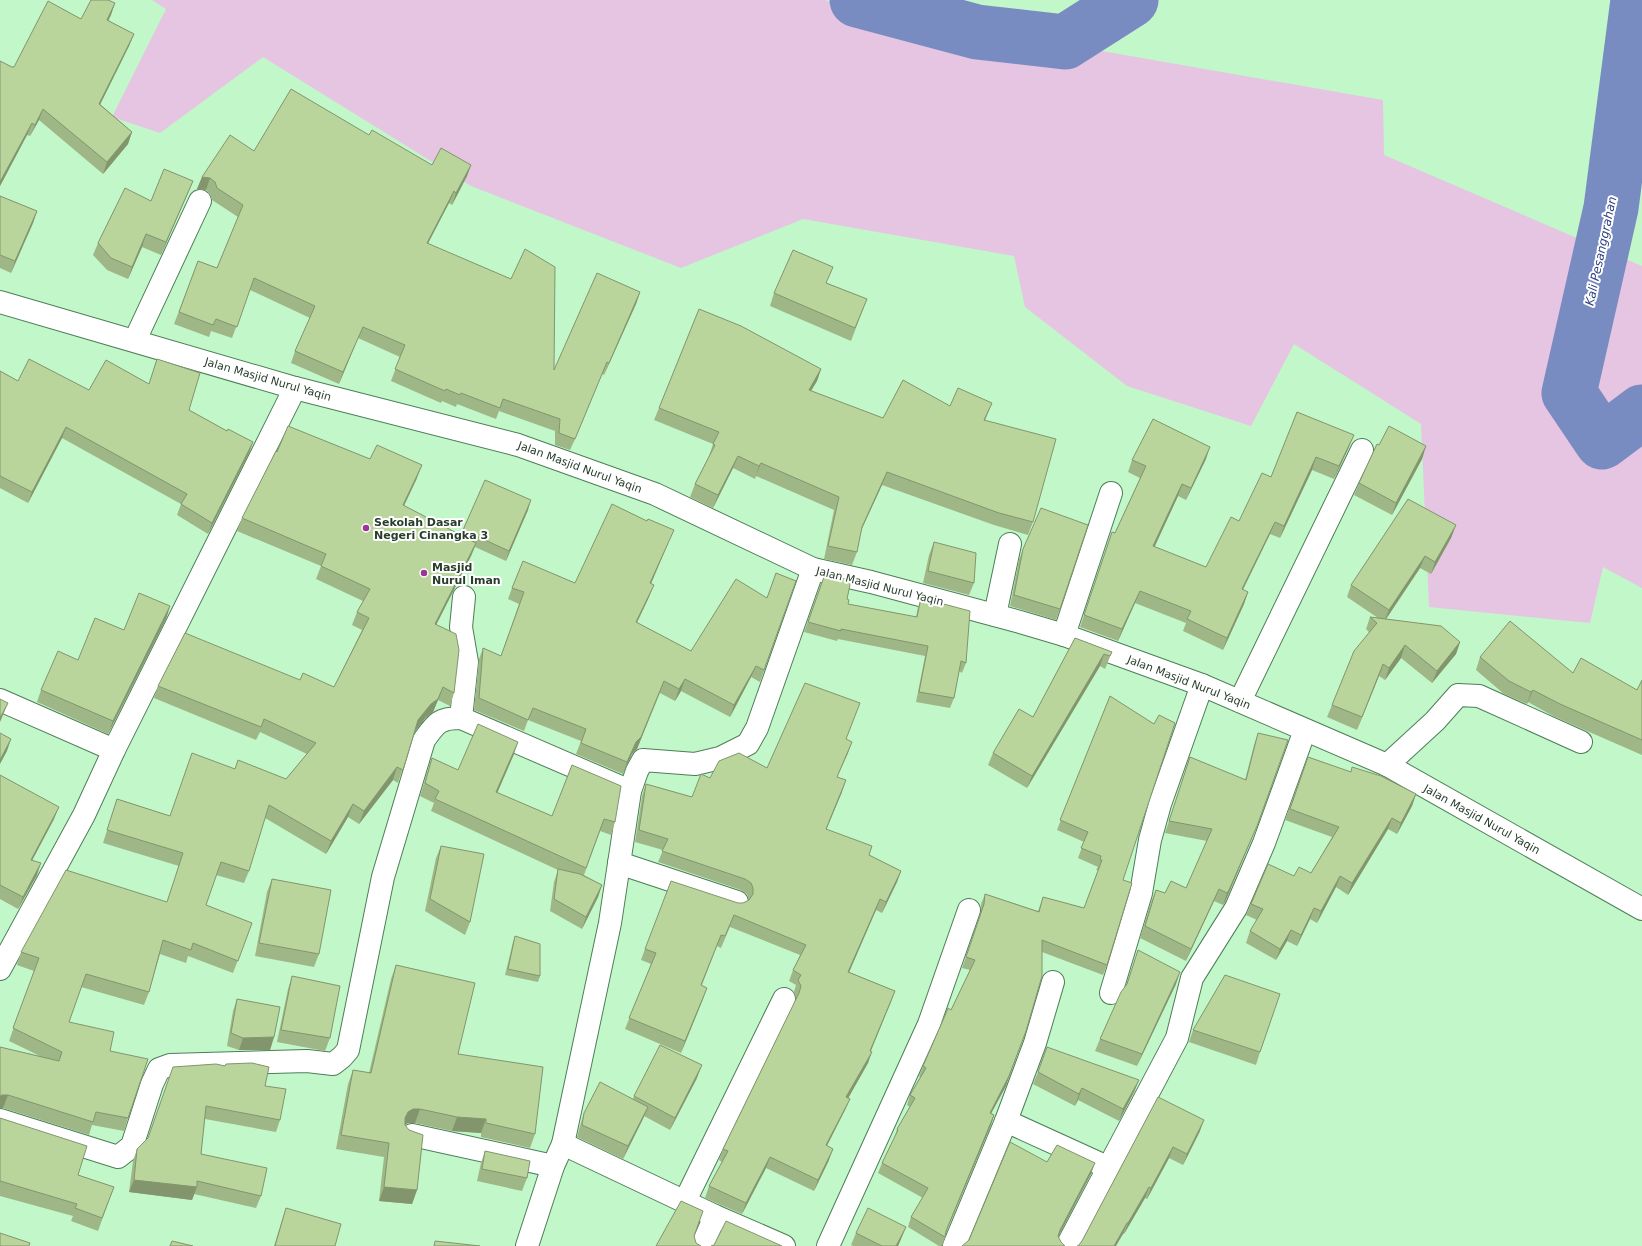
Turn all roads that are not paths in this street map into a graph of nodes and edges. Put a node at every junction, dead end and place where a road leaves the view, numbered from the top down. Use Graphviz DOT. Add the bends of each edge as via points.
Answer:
graph roads {
  1 [pos="200,200"];
  2 [pos="0,304"];
  3 [pos="135,340"];
  4 [pos="295,388"];
  5 [pos="1362,450"];
  6 [pos="1111,493"];
  7 [pos="1010,544"];
  8 [pos="813,569"];
  9 [pos="464,597"];
  10 [pos="995,615"];
  11 [pos="1064,635"];
  12 [pos="1202,685"];
  13 [pos="0,700"];
  14 [pos="1240,701"];
  15 [pos="461,718"];
  16 [pos="1305,730"];
  17 [pos="1580,742"];
  18 [pos="114,750"];
  19 [pos="1387,765"];
  20 [pos="630,791"];
  21 [pos="619,863"];
  22 [pos="737,902"];
  23 [pos="1642,909"];
  24 [pos="969,910"];
  25 [pos="1126,945"];
  26 [pos="1146,955"];
  27 [pos="1172,968"];
  28 [pos="0,969"];
  29 [pos="1192,978"];
  30 [pos="1053,982"];
  31 [pos="1111,993"];
  32 [pos="784,999"];
  33 [pos="1035,1043"];
  34 [pos="1057,1051"];
  35 [pos="1130,1077"];
  36 [pos="1152,1085"];
  37 [pos="0,1120"];
  38 [pos="1006,1121"];
  39 [pos="412,1135"];
  40 [pos="563,1144"];
  41 [pos="553,1166"];
  42 [pos="1107,1167"];
  43 [pos="685,1201"];
  44 [pos="715,1216"];
  45 [pos="528,1246"];
  46 [pos="702,1246"];
  47 [pos="784,1246"];
  48 [pos="828,1246"];
  49 [pos="954,1246"];
  50 [pos="1067,1246"];
  1 -- 3 [label="street"];
  2 -- 3 [label="street, Jalan Masjid Nurul Yaqin"];
  3 -- 4 [label="street, Jalan Masjid Nurul Yaqin"];
  4 -- 8 [label="street, Jalan Masjid Nurul Yaqin" via="518,445 655,494"];
  4 -- 18 [label="street"];
  5 -- 14 [label="street"];
  6 -- 11 [label="street"];
  7 -- 10 [label="street"];
  8 -- 10 [label="street, Jalan Masjid Nurul Yaqin"];
  8 -- 20 [label="street" via="757,728 748,744 720,758 695,764 643,760"];
  9 -- 15 [label="street" via="461,627 467,662"];
  10 -- 11 [label="street, Jalan Masjid Nurul Yaqin"];
  11 -- 12 [label="street, Jalan Masjid Nurul Yaqin"];
  12 -- 14 [label="street, Jalan Masjid Nurul Yaqin"];
  12 -- 25 [label="street" via="1152,833 1141,893"];
  13 -- 18 [label="street"];
  14 -- 16 [label="street, Jalan Masjid Nurul Yaqin"];
  15 -- 20 [label="street"];
  15 -- 37 [label="street" via="447,718 436,724 424,740 383,877 348,1050 342,1057 333,1064 292,1061 170,1065 159,1069 132,1146 118,1157"];
  16 -- 19 [label="street, Jalan Masjid Nurul Yaqin"];
  16 -- 29 [label="street" via="1264,843 1236,908"];
  17 -- 19 [label="street" via="1479,696 1458,695 1435,721"];
  18 -- 28 [label="street" via="84,815"];
  19 -- 23 [label="street, Jalan Masjid Nurul Yaqin"];
  20 -- 21 [label="street"];
  21 -- 22 [label="street"];
  21 -- 40 [label="street" via="610,923"];
  24 -- 48 [label="street" via="929,1024"];
  25 -- 26 [label="street"];
  25 -- 31 [label="street"];
  27 -- 29 [label="street"];
  29 -- 36 [label="street" via="1177,1038"];
  30 -- 33 [label="street"];
  32 -- 43 [label="street"];
  33 -- 34 [label="street"];
  33 -- 38 [label="street"];
  35 -- 36 [label="street"];
  36 -- 42 [label="street"];
  38 -- 42 [label="street"];
  38 -- 49 [label="street"];
  39 -- 41 [label="street"];
  40 -- 41 [label="street"];
  40 -- 43 [label="street"];
  41 -- 45 [label="street"];
  42 -- 50 [label="street"];
  43 -- 44 [label="street"];
  44 -- 46 [label="street"];
  44 -- 47 [label="street"];
}
